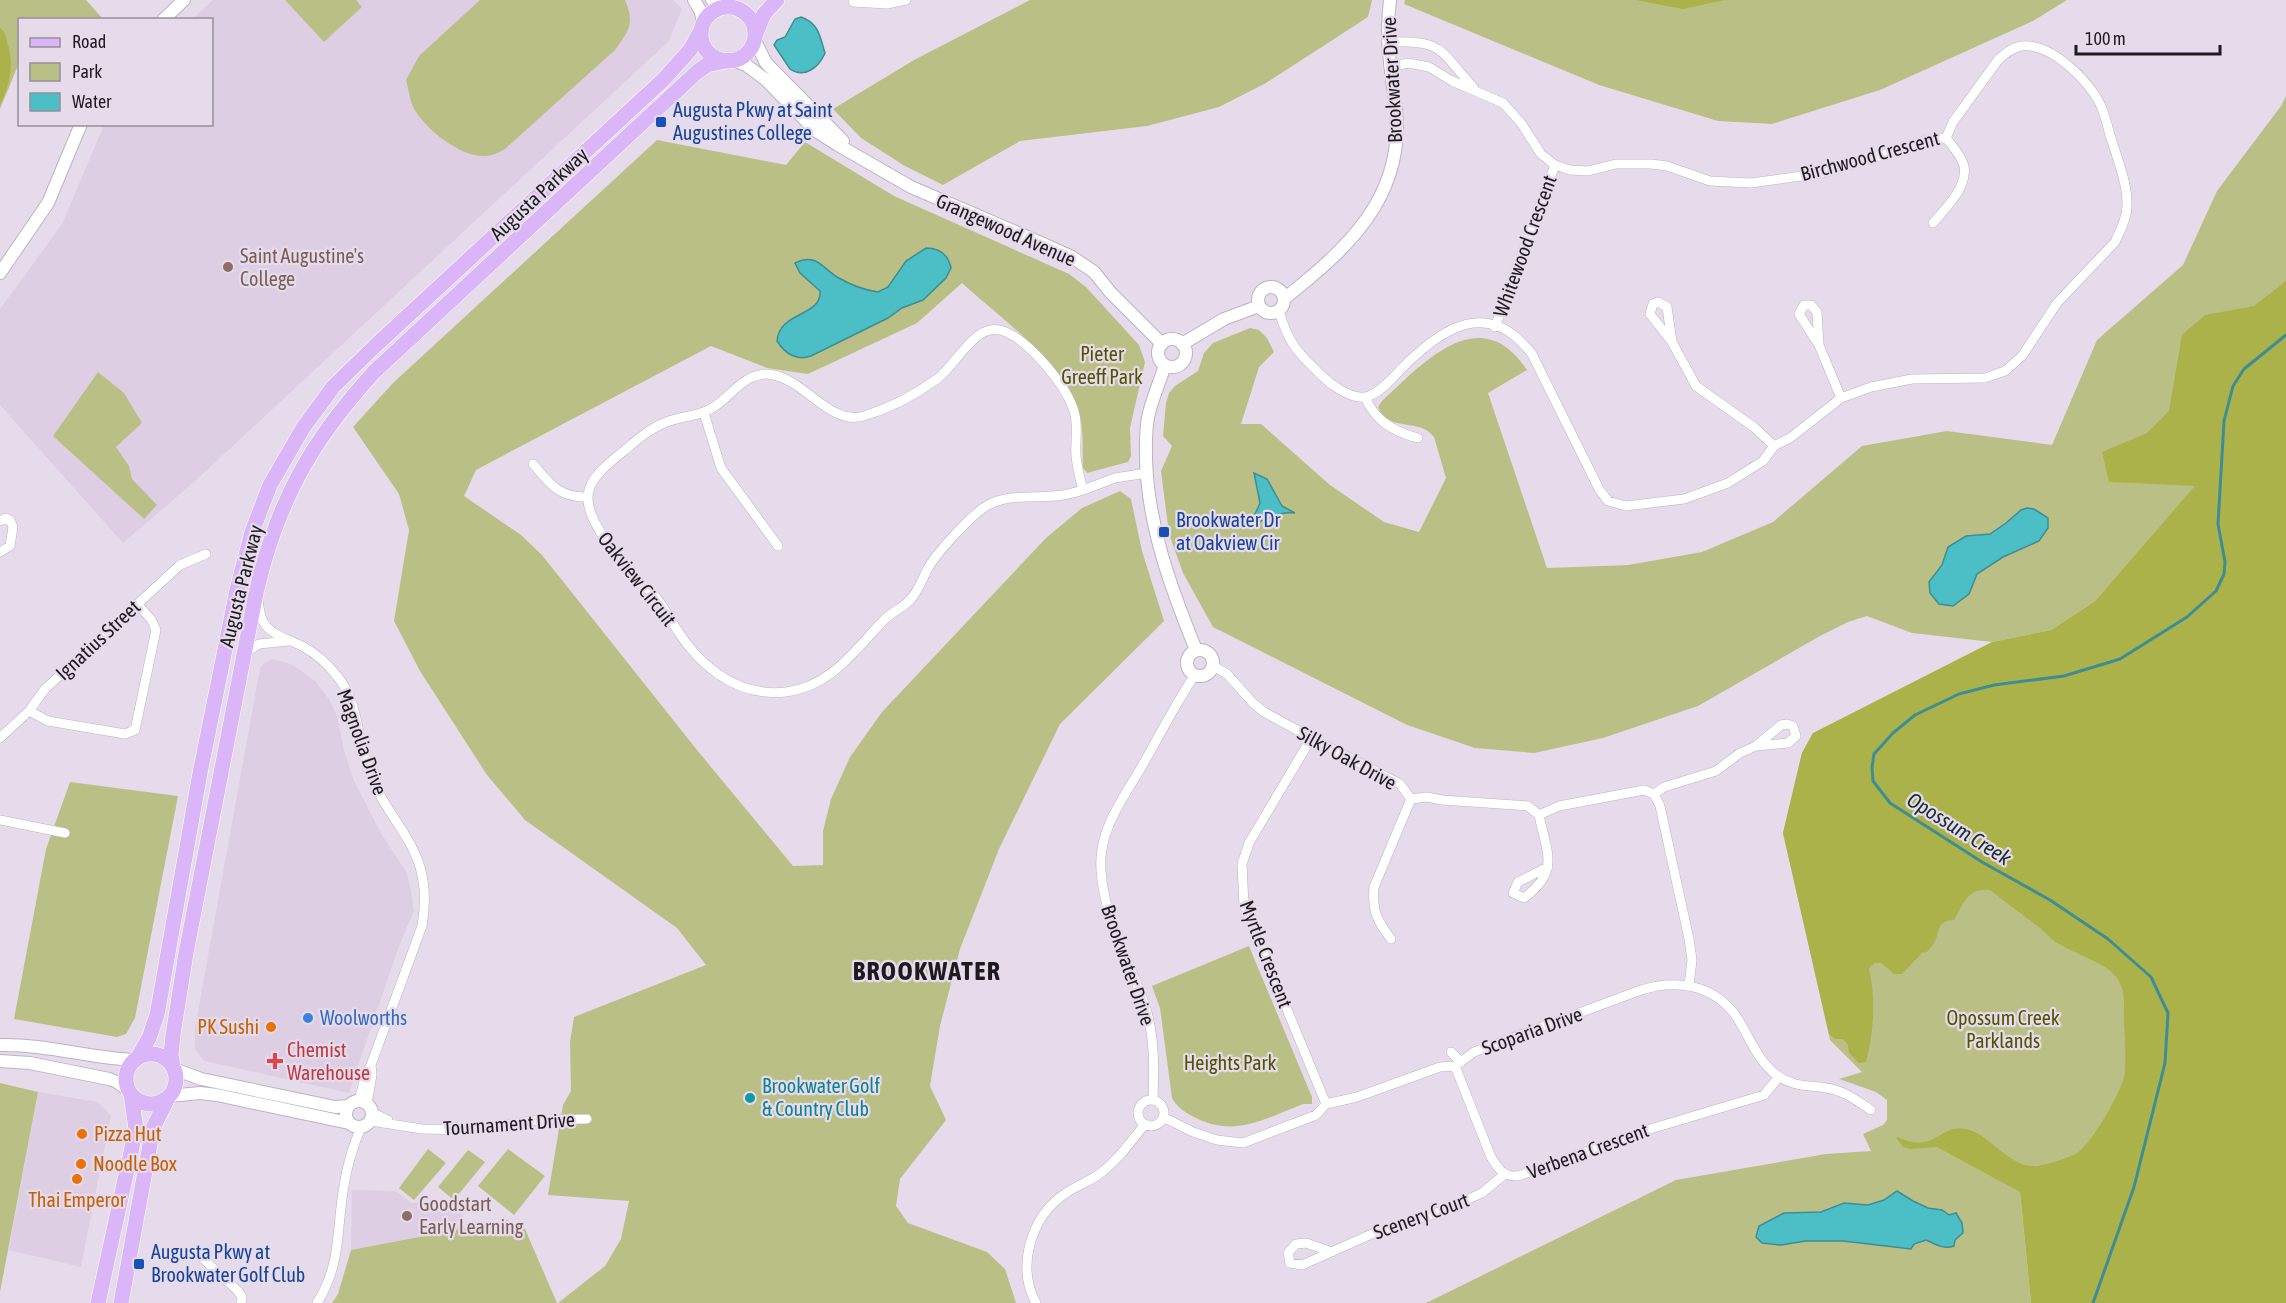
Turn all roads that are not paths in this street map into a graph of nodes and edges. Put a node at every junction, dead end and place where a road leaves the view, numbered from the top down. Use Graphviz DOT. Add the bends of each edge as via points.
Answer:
graph roads {
  1 [pos="184,0"];
  2 [pos="694,0"];
  3 [pos="746,0"];
  4 [pos="777,0"];
  5 [pos="906,0"];
  6 [pos="1390,0"];
  7 [pos="853,2"];
  8 [pos="720,5"];
  9 [pos="165,18"];
  10 [pos="702,27"];
  11 [pos="754,37"];
  12 [pos="1387,42"];
  13 [pos="732,60"];
  14 [pos="1389,67"];
  15 [pos="1477,92"];
  16 [pos="80,126"];
  17 [pos="1946,138"];
  18 [pos="863,158"];
  19 [pos="1555,165"];
  20 [pos="1933,223"];
  21 [pos="0,273"];
  22 [pos="1285,298"];
  23 [pos="1259,306"];
  24 [pos="1279,311"];
  25 [pos="1495,327"];
  26 [pos="1672,342"];
  27 [pos="1162,344"];
  28 [pos="1182,344"];
  29 [pos="1819,345"];
  30 [pos="1165,365"];
  31 [pos="1365,397"];
  32 [pos="1841,398"];
  33 [pos="704,413"];
  34 [pos="1418,438"];
  35 [pos="1774,446"];
  36 [pos="533,464"];
  37 [pos="1147,473"];
  38 [pos="1083,490"];
  39 [pos="588,497"];
  40 [pos="0,521"];
  41 [pos="778,546"];
  42 [pos="0,552"];
  43 [pos="206,554"];
  44 [pos="256,592"];
  45 [pos="137,604"];
  46 [pos="290,641"];
  47 [pos="1196,650"];
  48 [pos="245,653"];
  49 [pos="1213,666"];
  50 [pos="1195,675"];
  51 [pos="29,711"];
  52 [pos="0,738"];
  53 [pos="1309,742"];
  54 [pos="1756,746"];
  55 [pos="1654,794"];
  56 [pos="1411,799"];
  57 [pos="1539,815"];
  58 [pos="0,820"];
  59 [pos="65,833"];
  60 [pos="1548,867"];
  61 [pos="1391,939"];
  62 [pos="1689,985"];
  63 [pos="0,1045"];
  64 [pos="1451,1052"];
  65 [pos="137,1058"];
  66 [pos="0,1061"];
  67 [pos="1458,1064"];
  68 [pos="173,1068"];
  69 [pos="1779,1077"];
  70 [pos="130,1093"];
  71 [pos="169,1097"];
  72 [pos="1153,1100"];
  73 [pos="1326,1104"];
  74 [pos="1871,1110"];
  75 [pos="360,1115"];
  76 [pos="1163,1117"];
  77 [pos="587,1119"];
  78 [pos="1145,1124"];
  79 [pos="1505,1174"];
  80 [pos="1332,1252"];
  81 [pos="199,1255"];
  82 [pos="98,1303"];
  83 [pos="121,1303"];
  84 [pos="241,1303"];
  85 [pos="317,1303"];
  86 [pos="1036,1303"];
  1 -- 9 [label="street"];
  2 -- 10 [label="street" via="701,12"];
  3 -- 8 [label="main road"];
  4 -- 11 [label="main road" via="764,14"];
  5 -- 7 [label="street" via="887,4"];
  6 -- 12 [label="street, Brookwater Drive"];
  8 -- 10 [label="main road"];
  8 -- 11 [label="main road" via="747,15"];
  10 -- 13 [label="main road" via="704,46 709,52 722,60"];
  10 -- 65 [label="main road, Augusta Parkway" via="690,50 663,80 333,387 303,428 270,485 243,562 157,1015"];
  11 -- 13 [label="main road" via="747,52"];
  11 -- 18 [label="street, Grangewood Avenue" via="766,63"];
  12 -- 14 [label="street, Brookwater Drive"];
  12 -- 15 [label="street" via="1424,42 1439,49"];
  13 -- 18 [label="street, Grangewood Avenue" via="766,80 816,131"];
  13 -- 44 [label="main road, Augusta Parkway" via="707,65 697,72 374,372 342,407 307,457 279,513"];
  14 -- 15 [label="street" via="1419,64"];
  14 -- 22 [label="street, Brookwater Drive" via="1397,133 1388,184 1356,233"];
  15 -- 19 [label="street" via="1512,111 1541,154"];
  16 -- 21 [label="street" via="48,203"];
  17 -- 19 [label="street, Birchwood Crescent" via="1927,140 1823,173 1751,183 1710,181 1651,164 1616,164 1588,171"];
  17 -- 20 [label="street" via="1964,166 1963,179 1953,201"];
  17 -- 32 [label="street, Birchwood Crescent" via="1953,122 2006,52 2030,46 2049,52 2077,75 2101,106 2128,205 2121,230 2115,242 2057,303 2022,356 2005,371 1985,378 1912,379"];
  18 -- 27 [label="street, Grangewood Avenue" via="911,187 1072,257 1094,272"];
  19 -- 25 [label="street, Whitewood Crescent"];
  22 -- 23 [label="street" via="1280,290 1267,287 1258,295"];
  22 -- 24 [label="street"];
  23 -- 24 [label="street" via="1266,312"];
  23 -- 28 [label="street" via="1224,319"];
  24 -- 31 [label="street" via="1288,339 1302,357 1328,382 1349,394"];
  25 -- 31 [label="street, Birchwood Crescent" via="1473,324 1447,330"];
  25 -- 35 [label="street, Birchwood Crescent" via="1515,336 1532,354 1608,501 1642,505 1684,499 1728,483 1763,460"];
  26 -- 35 [label="street" via="1696,386"];
  27 -- 28 [label="street" via="1170,340"];
  27 -- 30 [label="street" via="1159,356"];
  28 -- 30 [label="street" via="1184,362 1176,367"];
  29 -- 32 [label="street"];
  30 -- 37 [label="street" via="1148,414"];
  31 -- 34 [label="street" via="1375,416 1399,433"];
  32 -- 35 [label="street, Birchwood Crescent"];
  33 -- 38 [label="street" via="751,376 770,373 792,381 828,409 845,417 861,417 908,398 942,376 978,336 989,330 1005,331 1042,361 1070,398 1076,417 1076,457"];
  33 -- 39 [label="street" via="680,417 649,431 599,472"];
  33 -- 41 [label="street" via="721,468"];
  36 -- 39 [label="street" via="552,487 576,497"];
  37 -- 38 [label="street, Oakview Circuit" via="1115,478"];
  37 -- 47 [label="street" via="1156,541"];
  38 -- 39 [label="street, Oakview Circuit" via="990,504 928,567 910,601 886,618 848,660 814,685 784,692 739,687 702,661 679,634 661,603 623,566 593,521"];
  40 -- 42 [label="street" via="6,518 13,527 10,546"];
  43 -- 45 [label="street, Ignatius Street" via="180,564"];
  44 -- 46 [label="street, Magnolia Drive" via="266,626"];
  44 -- 48 [label="main road, Augusta Parkway"];
  45 -- 51 [label="street, Ignatius Street" via="45,689"];
  45 -- 51 [label="street" via="152,619 156,630 135,730 125,734 48,721"];
  46 -- 48 [label="street" via="259,644"];
  46 -- 75 [label="street, Magnolia Drive" via="326,664 347,691 370,776 410,843 424,879 422,927 366,1074"];
  47 -- 49 [label="street" via="1208,652"];
  47 -- 50 [label="street" via="1187,662"];
  48 -- 68 [label="main road, Augusta Parkway" via="186,954 173,1035"];
  49 -- 50 [label="street" via="1204,675"];
  49 -- 53 [label="street, Silky Oak Drive" via="1258,708 1297,730"];
  50 -- 72 [label="street, Brookwater Drive" via="1114,811 1100,868 1106,904 1152,1035"];
  51 -- 52 [label="street, Ignatius Street"];
  53 -- 56 [label="street, Silky Oak Drive" via="1323,744 1400,784"];
  53 -- 73 [label="street, Myrtle Crescent" via="1250,843 1242,864 1241,886 1244,905"];
  54 -- 55 [label="street" via="1716,771"];
  55 -- 57 [label="street" via="1644,790 1559,806"];
  55 -- 62 [label="street" via="1660,806 1689,939"];
  56 -- 57 [label="street, Silky Oak Drive" via="1527,806"];
  56 -- 61 [label="street" via="1374,887 1372,902 1378,922"];
  57 -- 60 [label="street"];
  58 -- 59 [label="street"];
  62 -- 67 [label="street, Scoparia Drive" via="1657,985 1641,990 1474,1052"];
  62 -- 69 [label="street, Scoparia Drive" via="1724,1002 1763,1063"];
  63 -- 65 [label="street" via="113,1059"];
  64 -- 67 [label="street"];
  65 -- 68 [label="main road" via="154,1054"];
  65 -- 70 [label="main road" via="126,1078"];
  66 -- 70 [label="street" via="109,1079"];
  67 -- 73 [label="street, Scoparia Drive"];
  67 -- 79 [label="street, Verbena Crescent" via="1491,1157"];
  68 -- 71 [label="main road" via="176,1083"];
  68 -- 75 [label="street, Tournament Drive" via="201,1079"];
  69 -- 74 [label="street, Scoparia Drive" via="1794,1085 1841,1091"];
  69 -- 79 [label="street, Verbena Crescent" via="1764,1095 1647,1130 1518,1176"];
  70 -- 71 [label="main road" via="153,1104"];
  70 -- 82 [label="main road" via="136,1128"];
  71 -- 75 [label="street, Tournament Drive" via="200,1093"];
  71 -- 83 [label="main road" via="153,1128"];
  72 -- 76 [label="street" via="1162,1107"];
  72 -- 78 [label="street, Brookwater Drive" via="1139,1107 1138,1115"];
  73 -- 76 [label="street, Scoparia Drive" via="1316,1115 1243,1143 1217,1140"];
  75 -- 77 [label="street, Tournament Drive" via="422,1129 473,1130 536,1120"];
  75 -- 85 [label="street, Magnolia Drive" via="344,1184 338,1250"];
  76 -- 78 [label="street" via="1157,1124"];
  78 -- 86 [label="street" via="1099,1175 1065,1193 1041,1218 1028,1248 1026,1268"];
  79 -- 80 [label="street, Scenery Court" via="1482,1193"];
  81 -- 84 [label="street" via="238,1291"];
}
